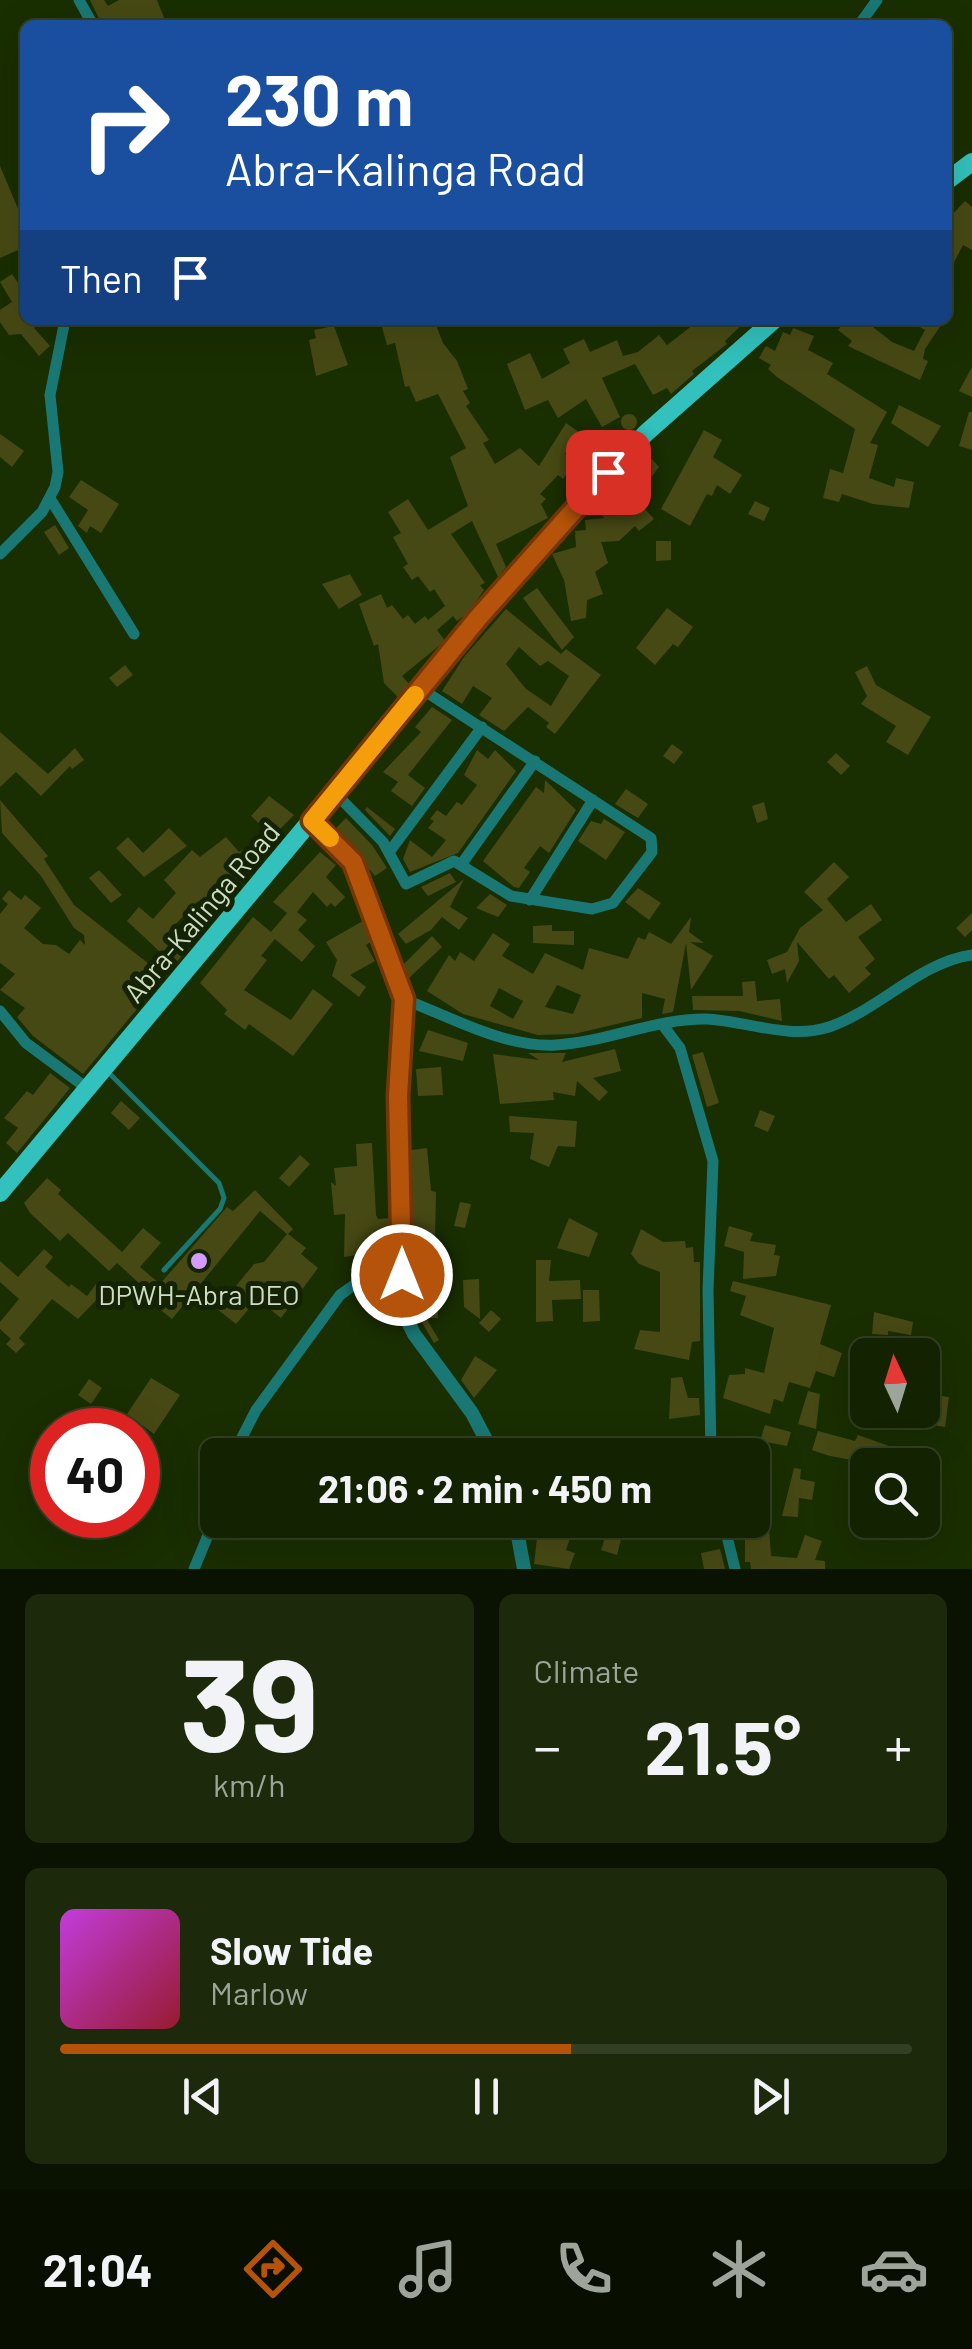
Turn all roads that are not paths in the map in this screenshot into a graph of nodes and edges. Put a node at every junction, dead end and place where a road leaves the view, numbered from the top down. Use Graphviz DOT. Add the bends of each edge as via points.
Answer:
graph roads {
  1 [pos="878,0"];
  2 [pos="863,20"];
  3 [pos="65,325"];
  4 [pos="768,325"];
  5 [pos="51,500"];
  6 [pos="0,554"];
  7 [pos="134,634"];
  8 [pos="420,688"];
  9 [pos="482,727"];
  10 [pos="535,761"];
  11 [pos="336,794"];
  12 [pos="594,800"];
  13 [pos="312,821"];
  14 [pos="390,851"];
  15 [pos="462,862"];
  16 [pos="530,900"];
  17 [pos="972,955"];
  18 [pos="404,999"];
  19 [pos="0,1011"];
  20 [pos="662,1024"];
  21 [pos="104,1069"];
  22 [pos="88,1090"];
  23 [pos="0,1193"];
  24 [pos="403,1250"];
  25 [pos="164,1270"];
  26 [pos="242,1438"];
  27 [pos="485,1438"];
  28 [pos="710,1438"];
  29 [pos="207,1538"];
  30 [pos="518,1538"];
  31 [pos="727,1538"];
  32 [pos="194,1569"];
  33 [pos="524,1569"];
  34 [pos="736,1569"];
  1 -- 2 [label="street"];
  3 -- 5 [label="street" via="50,395 58,472"];
  4 -- 8 [label="main road, Abra-Kalinga Road" via="590,491"];
  5 -- 6 [label="street"];
  5 -- 7 [label="street"];
  8 -- 9 [label="street"];
  8 -- 11 [label="main road, Abra-Kalinga Road"];
  9 -- 10 [label="street"];
  9 -- 14 [label="street"];
  10 -- 12 [label="street"];
  10 -- 15 [label="street"];
  11 -- 13 [label="main road, Abra-Kalinga Road"];
  11 -- 14 [label="street"];
  12 -- 16 [label="street"];
  12 -- 16 [label="street" via="647,835 652,852 606,907"];
  13 -- 18 [label="street" via="353,862"];
  13 -- 21 [label="main road, Abra-Kalinga Road"];
  14 -- 15 [label="street" via="406,884"];
  15 -- 16 [label="street" via="504,893"];
  17 -- 20 [label="street" via="942,964 824,1028 705,1019"];
  18 -- 20 [label="street" via="534,1045"];
  18 -- 24 [label="street" via="398,1096"];
  19 -- 22 [label="street" via="26,1043"];
  20 -- 28 [label="street" via="680,1048 713,1161"];
  21 -- 22 [label="main road, Abra-Kalinga Road"];
  21 -- 25 [label="lane" via="220,1183 220,1209"];
  22 -- 23 [label="main road, Abra-Kalinga Road"];
  24 -- 26 [label="street" via="340,1294"];
  24 -- 27 [label="street" via="406,1321"];
  29 -- 32 [label="street"];
  30 -- 33 [label="street"];
  31 -- 34 [label="street"];
}
